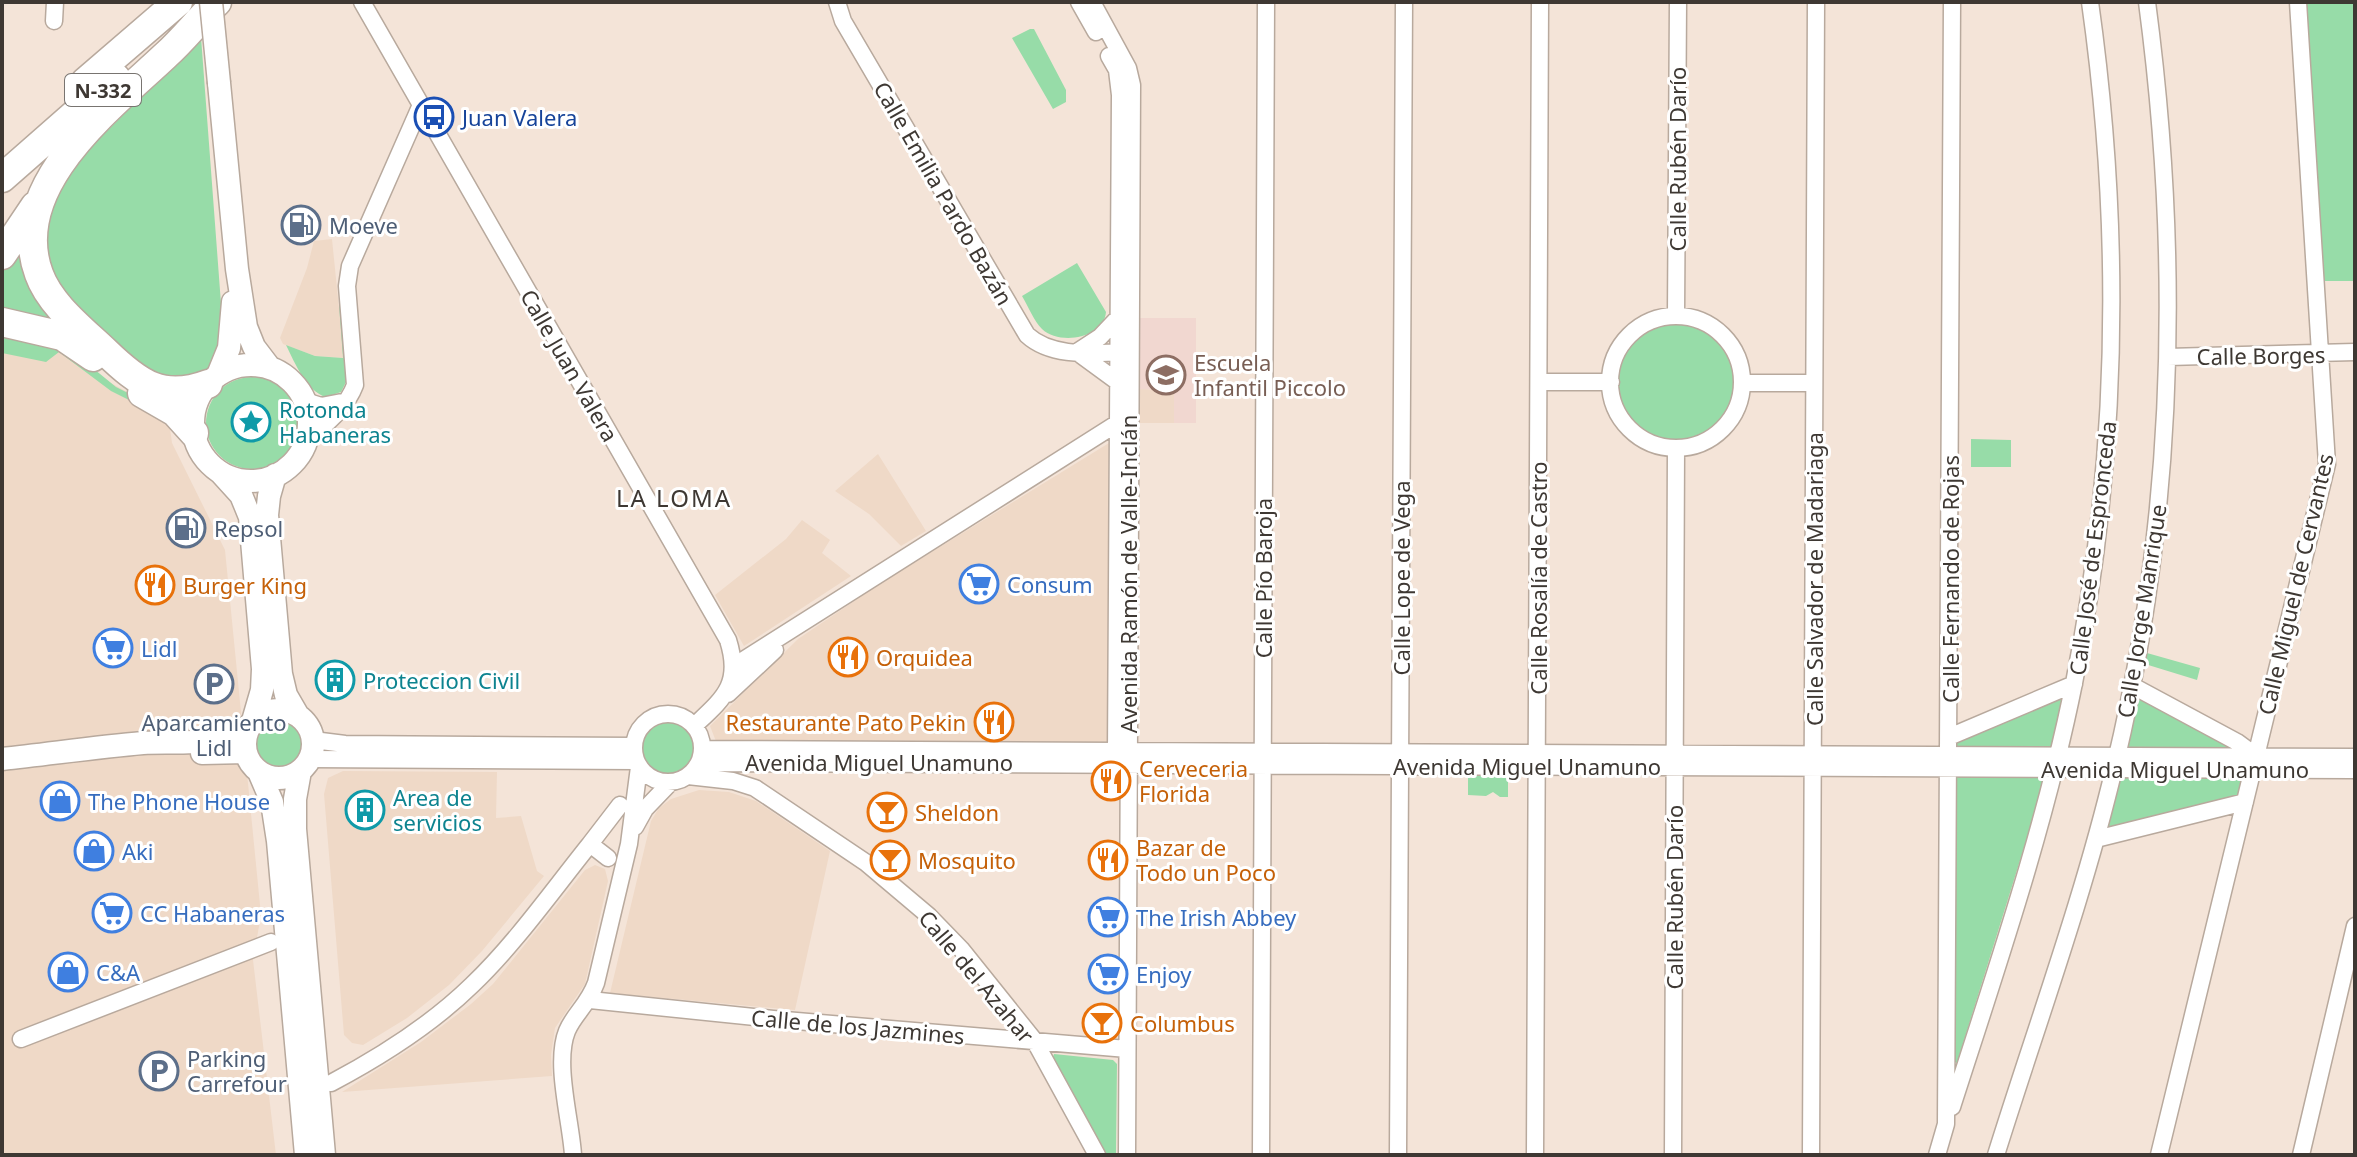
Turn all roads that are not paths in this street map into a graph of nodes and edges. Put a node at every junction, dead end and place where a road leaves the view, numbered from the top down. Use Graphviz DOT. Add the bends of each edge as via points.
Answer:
graph roads {
  1 [pos="55,2"];
  2 [pos="178,2"];
  3 [pos="203,2"];
  4 [pos="214,2"];
  5 [pos="362,2"];
  6 [pos="837,2"];
  7 [pos="1079,2"];
  8 [pos="1092,2"];
  9 [pos="1266,2"];
  10 [pos="1404,2"];
  11 [pos="1540,2"];
  12 [pos="1678,2"];
  13 [pos="1816,2"];
  14 [pos="1952,2"];
  15 [pos="2090,2"];
  16 [pos="2147,2"];
  17 [pos="2298,2"];
  18 [pos="54,21"];
  19 [pos="420,107"];
  20 [pos="2,154"];
  21 [pos="2,178"];
  22 [pos="42,197"];
  23 [pos="2,255"];
  24 [pos="237,269"];
  25 [pos="1676,316"];
  26 [pos="1117,319"];
  27 [pos="2,322"];
  28 [pos="1077,352"];
  29 [pos="1123,352"];
  30 [pos="2355,352"];
  31 [pos="2321,353"];
  32 [pos="2168,357"];
  33 [pos="270,368"];
  34 [pos="213,380"];
  35 [pos="1118,382"];
  36 [pos="1539,382"];
  37 [pos="1611,382"];
  38 [pos="1742,383"];
  39 [pos="1814,383"];
  40 [pos="305,401"];
  41 [pos="347,401"];
  42 [pos="1123,420"];
  43 [pos="194,433"];
  44 [pos="306,442"];
  45 [pos="1676,448"];
  46 [pos="218,470"];
  47 [pos="275,475"];
  48 [pos="820,613"];
  49 [pos="734,666"];
  50 [pos="2074,684"];
  51 [pos="2131,685"];
  52 [pos="725,696"];
  53 [pos="297,714"];
  54 [pos="251,723"];
  55 [pos="694,726"];
  56 [pos="1949,737"];
  57 [pos="204,752"];
  58 [pos="246,752"];
  59 [pos="1124,755"];
  60 [pos="701,756"];
  61 [pos="308,757"];
  62 [pos="2355,757"];
  63 [pos="637,758"];
  64 [pos="1262,758"];
  65 [pos="2,759"];
  66 [pos="1400,759"];
  67 [pos="1537,759"];
  68 [pos="1675,760"];
  69 [pos="1813,761"];
  70 [pos="1949,762"];
  71 [pos="2056,762"];
  72 [pos="2116,762"];
  73 [pos="2254,763"];
  74 [pos="2355,770"];
  75 [pos="2,774"];
  76 [pos="688,776"];
  77 [pos="263,780"];
  78 [pos="671,782"];
  79 [pos="2245,802"];
  80 [pos="620,805"];
  81 [pos="2096,839"];
  82 [pos="590,844"];
  83 [pos="629,844"];
  84 [pos="608,858"];
  85 [pos="2355,926"];
  86 [pos="271,942"];
  87 [pos="590,1000"];
  88 [pos="21,1039"];
  89 [pos="1034,1040"];
  90 [pos="1127,1049"];
  91 [pos="331,1083"];
  92 [pos="1946,1124"];
  93 [pos="306,1155"];
  94 [pos="324,1155"];
  95 [pos="574,1155"];
  96 [pos="581,1155"];
  97 [pos="1097,1155"];
  98 [pos="1127,1155"];
  99 [pos="1261,1155"];
  100 [pos="1398,1155"];
  101 [pos="1535,1155"];
  102 [pos="1673,1155"];
  103 [pos="1811,1155"];
  104 [pos="1937,1155"];
  105 [pos="1996,1155"];
  106 [pos="2159,1155"];
  107 [pos="2301,1155"];
  1 -- 18 [label="street"];
  2 -- 20 [label="highway, N-332"];
  3 -- 21 [label="highway, N-332"];
  4 -- 22 [label="highway" via="89,129"];
  4 -- 24 [label="main road, bridge"];
  5 -- 19 [label="street, Calle Juan Valera"];
  6 -- 28 [label="street, Calle Emilia Pardo Bazán" via="843,21 1027,335 1048,349"];
  7 -- 26 [label="street, Avenida Ramón de Valle-Inclán" via="1117,70 1120,95"];
  8 -- 29 [label="street, Avenida Ramón de Valle-Inclán" via="1132,85"];
  9 -- 64 [label="street, Calle Pío Baroja"];
  10 -- 66 [label="street, Calle Lope de Vega"];
  11 -- 36 [label="street, Calle Rosalía de Castro"];
  12 -- 25 [label="street, Calle Rubén Darío"];
  13 -- 39 [label="street, Calle Salvador de Madariaga"];
  14 -- 56 [label="street, Calle Fernando de Rojas"];
  15 -- 50 [label="street, Calle José de Espronceda" via="2107,153 2113,323 2101,506"];
  16 -- 32 [label="street, Calle Jorge Manrique" via="2166,195"];
  17 -- 31 [label="street, Calle Miguel de Cervantes"];
  19 -- 41 [label="street" via="350,266 355,385"];
  19 -- 49 [label="street, Calle Juan Valera" via="728,640"];
  22 -- 23 [label="highway"];
  22 -- 34 [label="highway" via="35,259 56,302 112,358 149,385 175,393"];
  24 -- 33 [label="main road" via="249,337"];
  24 -- 34 [label="main road" via="229,348"];
  25 -- 37 [label="street" via="1651,321 1630,336 1615,357"];
  25 -- 38 [label="street" via="1705,323 1728,341"];
  26 -- 28 [label="street"];
  26 -- 29 [label="street, Avenida Ramón de Valle-Inclán"];
  27 -- 43 [label="highway" via="46,330 73,342 122,381 175,412"];
  28 -- 29 [label="street, Calle Emilia Pardo Bazán"];
  28 -- 35 [label="street"];
  29 -- 35 [label="street, Avenida Ramón de Valle-Inclán"];
  29 -- 42 [label="street, Avenida Ramón de Valle-Inclán"];
  30 -- 31 [label="street, Calle Borges"];
  31 -- 32 [label="street, Calle Borges"];
  31 -- 73 [label="street, Calle Miguel de Cervantes" via="2327,464"];
  32 -- 51 [label="street, Calle Jorge Manrique" via="2156,534"];
  33 -- 34 [label="main road" via="243,365"];
  33 -- 40 [label="main road" via="292,382"];
  34 -- 43 [label="main road" via="196,407"];
  35 -- 42 [label="street, Avenida Ramón de Valle-Inclán"];
  36 -- 37 [label="street"];
  36 -- 67 [label="street, Calle Rosalía de Castro"];
  37 -- 45 [label="street" via="1625,423 1648,441"];
  38 -- 39 [label="street"];
  38 -- 45 [label="street" via="1728,423 1705,441"];
  39 -- 69 [label="street, Calle Salvador de Madariaga"];
  40 -- 41 [label="street" via="321,406"];
  40 -- 44 [label="main road"];
  41 -- 44 [label="street"];
  42 -- 48 [label="street"];
  42 -- 59 [label="street, Avenida Ramón de Valle-Inclán"];
  43 -- 46 [label="main road" via="203,455"];
  44 -- 47 [label="main road" via="292,463"];
  45 -- 68 [label="street, Calle Rubén Darío"];
  46 -- 47 [label="main road" via="240,479"];
  46 -- 54 [label="main road" via="241,495 250,517 263,669"];
  47 -- 53 [label="main road" via="267,515 281,674"];
  48 -- 49 [label="street"];
  48 -- 52 [label="street"];
  49 -- 52 [label="street"];
  50 -- 56 [label="street"];
  50 -- 71 [label="street, Calle José de Espronceda"];
  51 -- 72 [label="street, Calle Jorge Manrique"];
  51 -- 73 [label="street, Avenida Miguel Unamuno" via="2237,742"];
  52 -- 55 [label="street"];
  53 -- 54 [label="main road" via="279,709"];
  53 -- 61 [label="main road" via="308,725"];
  54 -- 58 [label="main road"];
  54 -- 65 [label="main road" via="222,739"];
  55 -- 60 [label="street"];
  55 -- 63 [label="street" via="678,716 659,715 638,732"];
  56 -- 70 [label="street, Calle Fernando de Rojas"];
  57 -- 58 [label="main road"];
  57 -- 75 [label="main road"];
  57 -- 77 [label="main road"];
  58 -- 77 [label="main road"];
  59 -- 60 [label="street, Avenida Miguel Unamuno"];
  59 -- 64 [label="street, Avenida Miguel Unamuno"];
  59 -- 90 [label="street, Avenida Ramón de Valle-Inclán"];
  60 -- 76 [label="street"];
  61 -- 63 [label="street"];
  61 -- 77 [label="main road" via="280,778"];
  61 -- 94 [label="main road" via="295,799 295,829"];
  62 -- 73 [label="street, Avenida Miguel Unamuno"];
  63 -- 78 [label="street" via="648,776"];
  63 -- 83 [label="street"];
  64 -- 66 [label="street, Avenida Miguel Unamuno"];
  64 -- 99 [label="street, Calle Pío Baroja"];
  66 -- 67 [label="street, Avenida Miguel Unamuno"];
  66 -- 100 [label="street, Calle Lope de Vega"];
  67 -- 68 [label="street, Avenida Miguel Unamuno"];
  67 -- 101 [label="street, Calle Rosalía de Castro"];
  68 -- 69 [label="street, Avenida Miguel Unamuno"];
  68 -- 102 [label="street, Calle Rubén Darío"];
  69 -- 70 [label="street, Avenida Miguel Unamuno"];
  69 -- 103 [label="street, Calle Salvador de Madariaga"];
  70 -- 71 [label="street, Avenida Miguel Unamuno"];
  70 -- 92 [label="street, Calle Fernando de Rojas"];
  71 -- 72 [label="street, Avenida Miguel Unamuno"];
  71 -- 92 [label="street, Calle José de Espronceda"];
  72 -- 73 [label="street, Avenida Miguel Unamuno"];
  72 -- 81 [label="street, Calle Jorge Manrique"];
  73 -- 74 [label="street, Avenida Miguel Unamuno"];
  73 -- 79 [label="street, Calle Miguel de Cervantes"];
  76 -- 78 [label="street"];
  76 -- 89 [label="street, Calle del Azahar" via="755,788 865,862 946,933"];
  77 -- 93 [label="main road" via="278,841"];
  78 -- 83 [label="street" via="641,815"];
  79 -- 81 [label="street, Avenida Miguel Unamuno"];
  79 -- 106 [label="street, Calle Miguel de Cervantes"];
  80 -- 82 [label="street"];
  81 -- 105 [label="street, Calle Jorge Manrique"];
  82 -- 84 [label="street"];
  82 -- 91 [label="street" via="472,986 397,1045"];
  83 -- 87 [label="street"];
  85 -- 107 [label="street"];
  86 -- 88 [label="street"];
  87 -- 89 [label="street, Calle de los Jazmines"];
  87 -- 95 [label="street" via="568,1029 564,1052"];
  89 -- 90 [label="street, Calle de los Jazmines"];
  89 -- 97 [label="street, Calle del Azahar"];
  90 -- 98 [label="street, Avenida Ramón de Valle-Inclán"];
  92 -- 104 [label="street, Calle Fernando de Rojas"];
  95 -- 96 [label="street"];
}
